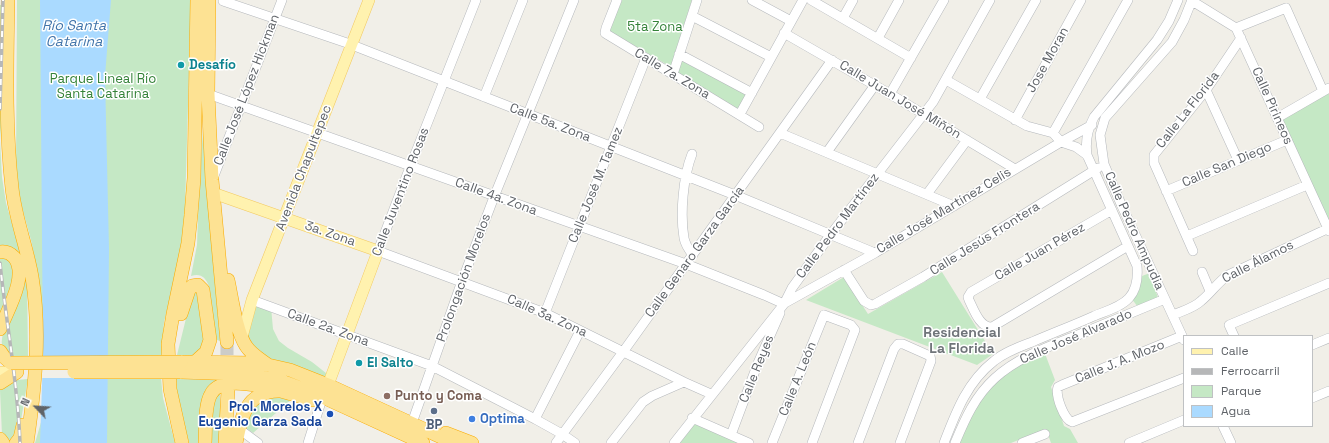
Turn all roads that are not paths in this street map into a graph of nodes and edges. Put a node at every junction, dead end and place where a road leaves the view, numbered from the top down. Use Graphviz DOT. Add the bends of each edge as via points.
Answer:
graph roads {
  1 [pos="8,0"];
  2 [pos="197,0"];
  3 [pos="209,0"];
  4 [pos="282,0"];
  5 [pos="364,0"];
  6 [pos="369,0"];
  7 [pos="476,0"];
  8 [pos="523,0"];
  9 [pos="574,0"];
  10 [pos="617,0"];
  11 [pos="697,0"];
  12 [pos="752,0"];
  13 [pos="803,0"];
  14 [pos="811,0"];
  15 [pos="853,0"];
  16 [pos="899,0"];
  17 [pos="944,0"];
  18 [pos="990,0"];
  19 [pos="1036,0"];
  20 [pos="1081,0"];
  21 [pos="1128,0"];
  22 [pos="1178,0"];
  23 [pos="1192,0"];
  24 [pos="223,1"];
  25 [pos="692,16"];
  26 [pos="275,18"];
  27 [pos="843,18"];
  28 [pos="791,21"];
  29 [pos="1236,28"];
  30 [pos="784,33"];
  31 [pos="878,38"];
  32 [pos="1241,38"];
  33 [pos="350,44"];
  34 [pos="679,54"];
  35 [pos="771,57"];
  36 [pos="646,58"];
  37 [pos="911,58"];
  38 [pos="832,60"];
  39 [pos="673,74"];
  40 [pos="946,80"];
  41 [pos="444,81"];
  42 [pos="875,85"];
  43 [pos="1326,89"];
  44 [pos="1206,90"];
  45 [pos="752,93"];
  46 [pos="208,94"];
  47 [pos="890,94"];
  48 [pos="484,97"];
  49 [pos="980,99"];
  50 [pos="241,106"];
  51 [pos="529,114"];
  52 [pos="740,114"];
  53 [pos="924,114"];
  54 [pos="1106,118"];
  55 [pos="1277,118"];
  56 [pos="1015,120"];
  57 [pos="760,127"];
  58 [pos="1089,127"];
  59 [pos="315,132"];
  60 [pos="780,133"];
  61 [pos="1053,133"];
  62 [pos="967,140"];
  63 [pos="1287,140"];
  64 [pos="1062,142"];
  65 [pos="611,147"];
  66 [pos="827,152"];
  67 [pos="692,154"];
  68 [pos="1087,155"];
  69 [pos="1238,160"];
  70 [pos="1104,164"];
  71 [pos="410,166"];
  72 [pos="1015,169"];
  73 [pos="1093,171"];
  74 [pos="877,174"];
  75 [pos="686,175"];
  76 [pos="1307,185"];
  77 [pos="213,187"];
  78 [pos="1166,191"];
  79 [pos="927,194"];
  80 [pos="735,195"];
  81 [pos="494,197"];
  82 [pos="954,206"];
  83 [pos="1112,210"];
  84 [pos="282,217"];
  85 [pos="579,227"];
  86 [pos="1329,229"];
  87 [pos="831,234"];
  88 [pos="1187,236"];
  89 [pos="218,239"];
  90 [pos="1128,246"];
  91 [pos="378,251"];
  92 [pos="1193,251"];
  93 [pos="0,252"];
  94 [pos="875,253"];
  95 [pos="692,255"];
  96 [pos="686,264"];
  97 [pos="1151,269"];
  98 [pos="844,270"];
  99 [pos="1202,272"];
  100 [pos="1138,273"];
  101 [pos="462,281"];
  102 [pos="1329,283"];
  103 [pos="1210,291"];
  104 [pos="1165,299"];
  105 [pos="252,300"];
  106 [pos="1126,300"];
  107 [pos="784,304"];
  108 [pos="545,312"];
  109 [pos="1133,313"];
  110 [pos="1173,315"];
  111 [pos="0,329"];
  112 [pos="580,331"];
  113 [pos="346,335"];
  114 [pos="1234,335"];
  115 [pos="242,337"];
  116 [pos="1183,338"];
  117 [pos="1329,338"];
  118 [pos="226,342"];
  119 [pos="1313,345"];
  120 [pos="0,351"];
  121 [pos="623,352"];
  122 [pos="195,362"];
  123 [pos="268,365"];
  124 [pos="9,366"];
  125 [pos="432,366"];
  126 [pos="180,367"];
  127 [pos="0,372"];
  128 [pos="1183,378"];
  129 [pos="0,382"];
  130 [pos="684,382"];
  131 [pos="328,384"];
  132 [pos="170,389"];
  133 [pos="34,390"];
  134 [pos="228,390"];
  135 [pos="280,391"];
  136 [pos="1329,391"];
  137 [pos="712,394"];
  138 [pos="1313,398"];
  139 [pos="328,402"];
  140 [pos="692,418"];
  141 [pos="535,420"];
  142 [pos="1183,420"];
  143 [pos="412,423"];
  144 [pos="1223,427"];
  145 [pos="239,429"];
  146 [pos="562,434"];
  147 [pos="1045,434"];
  148 [pos="731,435"];
  149 [pos="0,439"];
  150 [pos="408,440"];
  151 [pos="424,440"];
  152 [pos="3,443"];
  153 [pos="16,443"];
  154 [pos="27,443"];
  155 [pos="182,443"];
  156 [pos="205,443"];
  157 [pos="225,443"];
  158 [pos="236,443"];
  159 [pos="258,443"];
  160 [pos="308,443"];
  161 [pos="454,443"];
  162 [pos="472,443"];
  163 [pos="556,443"];
  164 [pos="575,443"];
  165 [pos="612,443"];
  166 [pos="674,443"];
  167 [pos="749,443"];
  168 [pos="772,443"];
  169 [pos="812,443"];
  170 [pos="858,443"];
  171 [pos="900,443"];
  172 [pos="944,443"];
  173 [pos="955,443"];
  174 [pos="1022,443"];
  175 [pos="1129,443"];
  176 [pos="1231,443"];
  1 -- 133 [label="highway" via="6,100 9,158 12,191 34,294"];
  2 -- 132 [label="highway" via="194,178 188,243 169,334"];
  3 -- 46 [label="highway"];
  4 -- 26 [label="street, Calle José López Hickman"];
  5 -- 33 [label="main road"];
  6 -- 33 [label="main road, Avenida Chapultepec"];
  7 -- 41 [label="street, Calle Juventino Rosas"];
  8 -- 48 [label="street"];
  9 -- 51 [label="street, Prolongación Morelos"];
  10 -- 36 [label="street, Calle 7a. Zona" via="606,33"];
  11 -- 25 [label="street"];
  12 -- 28 [label="street"];
  13 -- 28 [label="street"];
  14 -- 27 [label="street"];
  15 -- 27 [label="street"];
  16 -- 31 [label="street"];
  17 -- 37 [label="street"];
  18 -- 40 [label="street, Calle Pedro Martínez"];
  19 -- 49 [label="street"];
  20 -- 56 [label="street, Jose Moran"];
  21 -- 61 [label="street"];
  22 -- 58 [label="street" via="1157,40 1101,107"];
  23 -- 29 [label="street"];
  23 -- 54 [label="street" via="1172,42"];
  24 -- 26 [label="street, Calle 5a. Zona"];
  25 -- 34 [label="street"];
  25 -- 35 [label="street"];
  26 -- 33 [label="street, Calle 5a. Zona"];
  26 -- 50 [label="street, Calle José López Hickman"];
  27 -- 31 [label="street"];
  28 -- 30 [label="street"];
  29 -- 32 [label="street, Calle Pirineos"];
  29 -- 43 [label="street" via="1286,8"];
  30 -- 35 [label="street"];
  30 -- 38 [label="street, Calle Juan José Miñón"];
  31 -- 37 [label="street"];
  32 -- 44 [label="street, Calle La Florida"];
  32 -- 55 [label="street, Calle Pirineos"];
  33 -- 41 [label="street, Calle 5a. Zona"];
  33 -- 59 [label="main road, Avenida Chapultepec"];
  34 -- 39 [label="street"];
  34 -- 45 [label="street"];
  35 -- 45 [label="street"];
  36 -- 39 [label="street, Calle 7a. Zona"];
  36 -- 65 [label="street, Calle José M. Tamez"];
  37 -- 47 [label="street"];
  38 -- 42 [label="street, Calle Juan José Miñón"];
  38 -- 60 [label="street, Calle Genaro Garza García"];
  39 -- 52 [label="street, Calle 7a. Zona"];
  40 -- 49 [label="street"];
  40 -- 53 [label="street, Calle Pedro Martínez"];
  41 -- 48 [label="street, Calle 5a. Zona"];
  41 -- 71 [label="street, Calle Juventino Rosas"];
  42 -- 47 [label="street, Calle Juan José Miñón"];
  42 -- 66 [label="street"];
  43 -- 55 [label="street"];
  44 -- 69 [label="street"];
  44 -- 78 [label="street, Calle La Florida" via="1154,155 1154,163"];
  45 -- 52 [label="street"];
  46 -- 50 [label="street, Calle 4a. Zona"];
  46 -- 77 [label="highway"];
  47 -- 53 [label="street, Calle Juan José Miñón"];
  48 -- 51 [label="street, Calle 5a. Zona"];
  49 -- 56 [label="street"];
  50 -- 59 [label="street, Calle 4a. Zona"];
  50 -- 77 [label="street, Calle José López Hickman"];
  51 -- 65 [label="street, Calle 5a. Zona"];
  51 -- 81 [label="street, Prolongación Morelos"];
  52 -- 57 [label="street, Calle 7a. Zona"];
  53 -- 62 [label="street, Calle Juan José Miñón"];
  53 -- 74 [label="street, Calle Pedro Martínez"];
  54 -- 58 [label="street, Calle José Martínez Celis"];
  54 -- 70 [label="street, Calle Pedro Ampudia" via="1100,135"];
  55 -- 63 [label="street, Calle Pirineos"];
  56 -- 61 [label="street"];
  58 -- 64 [label="street, Calle José Martínez Celis"];
  58 -- 68 [label="street, Calle Pedro Ampudia"];
  59 -- 71 [label="street, Calle 4a. Zona"];
  59 -- 84 [label="main road, Avenida Chapultepec"];
  60 -- 66 [label="street"];
  60 -- 80 [label="street, Calle Genaro Garza García"];
  61 -- 64 [label="street"];
  62 -- 72 [label="street, Calle Juan José Miñón"];
  62 -- 79 [label="street"];
  63 -- 69 [label="street, Calle San Diego"];
  63 -- 76 [label="street, Calle Pirineos"];
  64 -- 68 [label="street" via="1076,147"];
  64 -- 72 [label="street, Calle José Martínez Celis"];
  65 -- 75 [label="street, Calle 5a. Zona"];
  65 -- 85 [label="street, Calle José M. Tamez"];
  66 -- 74 [label="street"];
  67 -- 75 [label="street"];
  68 -- 73 [label="street, Calle Pedro Ampudia"];
  69 -- 78 [label="street, Calle San Diego"];
  70 -- 73 [label="street, Calle Jesús Frontera"];
  70 -- 97 [label="street, Calle Pedro Ampudia"];
  71 -- 81 [label="street, Calle 4a. Zona"];
  71 -- 91 [label="street, Calle Juventino Rosas"];
  72 -- 82 [label="street, Calle José Martínez Celis"];
  73 -- 83 [label="street, Calle Pedro Ampudia"];
  73 -- 98 [label="street, Calle Jesús Frontera" via="875,304 871,305 864,301"];
  74 -- 79 [label="street"];
  74 -- 87 [label="street, Calle Pedro Martínez"];
  75 -- 80 [label="street, Calle 5a. Zona"];
  75 -- 95 [label="street" via="683,203 684,238"];
  76 -- 86 [label="street, Calle Pirineos"];
  76 -- 88 [label="street"];
  77 -- 84 [label="main road, 3a. Zona"];
  77 -- 89 [label="highway"];
  78 -- 88 [label="street, Calle La Florida"];
  79 -- 82 [label="street"];
  80 -- 87 [label="street, Calle 5a. Zona"];
  80 -- 95 [label="street, Calle Genaro Garza García"];
  81 -- 85 [label="street, Calle 4a. Zona"];
  81 -- 101 [label="street, Prolongación Morelos"];
  82 -- 94 [label="street, Calle José Martínez Celis"];
  83 -- 90 [label="street, Calle Pedro Ampudia"];
  83 -- 90 [label="street, Calle Juan Pérez" via="971,292 968,297 970,303 982,324 992,326"];
  84 -- 91 [label="main road, 3a. Zona"];
  84 -- 105 [label="main road, Avenida Chapultepec"];
  85 -- 96 [label="street, Calle 4a. Zona"];
  85 -- 108 [label="street, Calle José M. Tamez"];
  86 -- 103 [label="street, Calle Álamos" via="1228,274"];
  87 -- 94 [label="street, Calle 5a. Zona"];
  87 -- 107 [label="street, Calle Pedro Martínez"];
  88 -- 92 [label="street, Calle La Florida"];
  89 -- 115 [label="highway"];
  89 -- 118 [label="highway"];
  90 -- 100 [label="street, Calle Pedro Ampudia"];
  91 -- 101 [label="street, Calle 3a. Zona"];
  91 -- 113 [label="main road, Calle Juventino Rosas"];
  93 -- 111 [label="highway" via="7,252 15,258 20,275"];
  94 -- 98 [label="street, Calle José Martínez Celis"];
  95 -- 96 [label="street, Calle Genaro Garza García"];
  96 -- 107 [label="street, Calle 4a. Zona"];
  96 -- 121 [label="street, Calle Genaro Garza García"];
  97 -- 100 [label="street"];
  97 -- 104 [label="street, Calle Pedro Ampudia"];
  98 -- 107 [label="street, Calle José Martínez Celis"];
  99 -- 103 [label="street"];
  100 -- 106 [label="street, Calle Pedro Ampudia" via="1134,291"];
  101 -- 108 [label="street, Calle 3a. Zona"];
  101 -- 125 [label="street, Prolongación Morelos"];
  102 -- 114 [label="street" via="1229,324"];
  103 -- 110 [label="street, Calle Álamos" via="1201,302"];
  104 -- 109 [label="street, Calle José Alvarado"];
  104 -- 110 [label="street, Calle Pedro Ampudia"];
  105 -- 113 [label="street, Calle 2a. Zona"];
  105 -- 115 [label="main road, Avenida Chapultepec"];
  106 -- 109 [label="street"];
  106 -- 172 [label="street, Calle José Alvarado" via="996,359 970,386"];
  107 -- 137 [label="street, Calle Pedro Martínez"];
  107 -- 148 [label="street, Calle Reyes"];
  108 -- 112 [label="street, Calle 3a. Zona"];
  109 -- 173 [label="street, Calle José Alvarado" via="1036,352 1006,369 976,401"];
  110 -- 116 [label="street, Calle Pedro Ampudia"];
  112 -- 121 [label="street, Calle 3a. Zona"];
  112 -- 141 [label="street"];
  113 -- 125 [label="street, Calle 2a. Zona"];
  113 -- 131 [label="main road, Calle Juventino Rosas"];
  115 -- 123 [label="highway" via="250,350"];
  116 -- 128 [label="street, Calle J. A. Mozo" via="1058,387 1056,393 1066,419 1073,422"];
  117 -- 119 [label="street"];
  120 -- 124 [label="highway"];
  121 -- 130 [label="street, Calle 3a. Zona"];
  121 -- 146 [label="street, Calle Genaro Garza García"];
  122 -- 123 [label="highway"];
  122 -- 126 [label="highway"];
  122 -- 132 [label="highway" via="206,352 210,335 203,290 195,284 189,290 178,326"];
  123 -- 131 [label="highway"];
  124 -- 126 [label="highway, bridge"];
  124 -- 127 [label="main road"];
  124 -- 129 [label="highway"];
  125 -- 141 [label="street, Calle 2a. Zona"];
  125 -- 143 [label="street, Prolongación Morelos"];
  126 -- 139 [label="highway" via="262,376 296,386"];
  130 -- 137 [label="street, Calle 3a. Zona"];
  130 -- 165 [label="street" via="643,402"];
  131 -- 143 [label="highway"];
  132 -- 155 [label="highway"];
  133 -- 153 [label="highway" via="20,438"];
  133 -- 154 [label="highway"];
  134 -- 157 [label="highway"];
  135 -- 139 [label="highway"];
  135 -- 145 [label="highway" via="264,393 252,401 244,411"];
  135 -- 156 [label="highway" via="259,385 218,386 211,393 208,402"];
  136 -- 138 [label="street"];
  137 -- 140 [label="street, Calle Pedro Martínez"];
  139 -- 150 [label="highway"];
  139 -- 160 [label="street"];
  140 -- 148 [label="street"];
  140 -- 166 [label="street, Calle Pedro Martínez"];
  141 -- 146 [label="street, Calle 2a. Zona"];
  142 -- 175 [label="street"];
  143 -- 151 [label="highway"];
  144 -- 176 [label="street"];
  145 -- 158 [label="highway"];
  145 -- 159 [label="street"];
  146 -- 163 [label="street, Calle Genaro Garza García"];
  146 -- 164 [label="street, Calle 2a. Zona"];
  147 -- 174 [label="street"];
  148 -- 167 [label="street"];
  149 -- 152 [label="highway"];
  150 -- 151 [label="highway"];
  151 -- 161 [label="highway"];
  151 -- 162 [label="highway" via="447,433"];
  168 -- 169 [label="street, Calle A. León" via="824,315 851,325 855,330"];
  170 -- 171 [label="street" via="894,349 898,344 903,344 930,356 931,361"];
}
